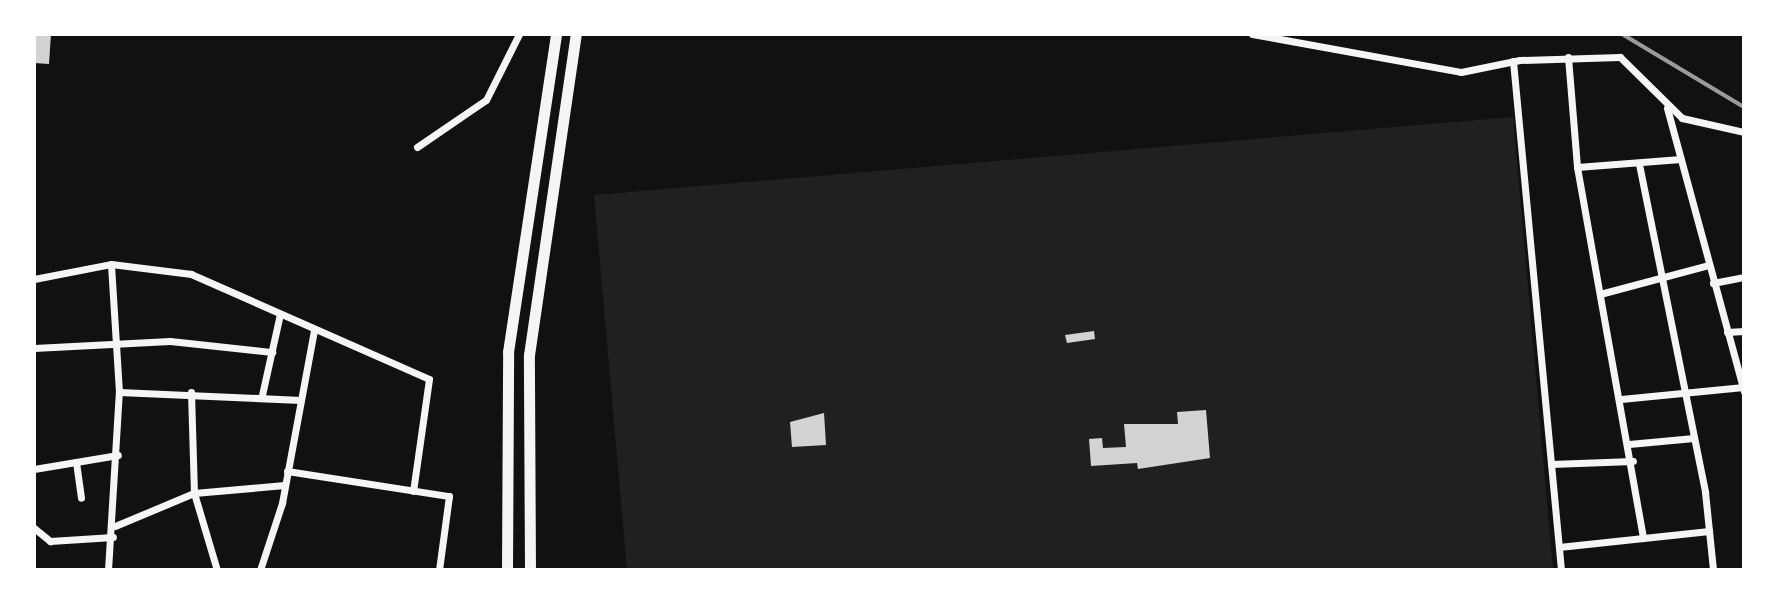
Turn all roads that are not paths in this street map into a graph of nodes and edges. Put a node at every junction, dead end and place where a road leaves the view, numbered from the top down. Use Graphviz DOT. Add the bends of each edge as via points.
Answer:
graph roads {
  1 [pos="519,34"];
  2 [pos="556,34"];
  3 [pos="576,34"];
  4 [pos="1252,34"];
  5 [pos="1568,57"];
  6 [pos="1513,61"];
  7 [pos="1666,105"];
  8 [pos="1744,132"];
  9 [pos="417,147"];
  10 [pos="1681,159"];
  11 [pos="1639,164"];
  12 [pos="1577,167"];
  13 [pos="111,264"];
  14 [pos="1708,265"];
  15 [pos="1744,277"];
  16 [pos="34,279"];
  17 [pos="1663,279"];
  18 [pos="1713,283"];
  19 [pos="1600,294"];
  20 [pos="280,314"];
  21 [pos="314,330"];
  22 [pos="1744,331"];
  23 [pos="1727,332"];
  24 [pos="118,341"];
  25 [pos="34,348"];
  26 [pos="272,352"];
  27 [pos="1743,384"];
  28 [pos="119,392"];
  29 [pos="191,392"];
  30 [pos="1686,394"];
  31 [pos="262,395"];
  32 [pos="1621,399"];
  33 [pos="301,400"];
  34 [pos="1694,438"];
  35 [pos="1629,444"];
  36 [pos="118,455"];
  37 [pos="1633,461"];
  38 [pos="76,462"];
  39 [pos="1551,464"];
  40 [pos="34,469"];
  41 [pos="287,471"];
  42 [pos="285,485"];
  43 [pos="413,491"];
  44 [pos="194,493"];
  45 [pos="81,498"];
  46 [pos="115,526"];
  47 [pos="34,528"];
  48 [pos="1709,531"];
  49 [pos="113,537"];
  50 [pos="1643,538"];
  51 [pos="1559,547"];
  52 [pos="108,570"];
  53 [pos="217,570"];
  54 [pos="260,570"];
  55 [pos="439,570"];
  56 [pos="507,570"];
  57 [pos="530,570"];
  58 [pos="1561,570"];
  59 [pos="1713,570"];
  1 -- 9 [label="street" via="486,100"];
  2 -- 56 [label="main road" via="507,361"];
  3 -- 57 [label="main road" via="529,355"];
  4 -- 6 [label="street" via="1449,71"];
  5 -- 6 [label="street"];
  5 -- 7 [label="street" via="1627,60"];
  5 -- 12 [label="street"];
  6 -- 39 [label="street"];
  7 -- 8 [label="street" via="1691,121"];
  7 -- 10 [label="street"];
  10 -- 11 [label="street"];
  10 -- 14 [label="street"];
  11 -- 12 [label="street"];
  11 -- 17 [label="street"];
  12 -- 19 [label="street"];
  13 -- 16 [label="street"];
  13 -- 20 [label="street" via="191,274"];
  13 -- 24 [label="street"];
  14 -- 17 [label="street"];
  14 -- 18 [label="street"];
  15 -- 18 [label="street"];
  17 -- 19 [label="street"];
  17 -- 30 [label="street"];
  18 -- 23 [label="street"];
  19 -- 32 [label="street"];
  20 -- 21 [label="street"];
  20 -- 26 [label="street"];
  21 -- 33 [label="street"];
  21 -- 43 [label="street" via="429,379"];
  22 -- 23 [label="street"];
  23 -- 27 [label="street"];
  24 -- 25 [label="street"];
  24 -- 26 [label="street"];
  24 -- 28 [label="street"];
  26 -- 31 [label="street"];
  27 -- 30 [label="street"];
  28 -- 29 [label="street"];
  28 -- 36 [label="street"];
  29 -- 31 [label="street"];
  29 -- 44 [label="street"];
  30 -- 32 [label="street"];
  30 -- 34 [label="street"];
  31 -- 33 [label="street"];
  32 -- 35 [label="street"];
  33 -- 41 [label="street"];
  34 -- 35 [label="street"];
  34 -- 48 [label="street"];
  35 -- 37 [label="street"];
  36 -- 38 [label="street"];
  36 -- 46 [label="street"];
  37 -- 39 [label="street"];
  37 -- 50 [label="street"];
  38 -- 40 [label="street"];
  38 -- 45 [label="street"];
  39 -- 51 [label="street"];
  41 -- 42 [label="street"];
  41 -- 43 [label="street"];
  42 -- 44 [label="street"];
  42 -- 54 [label="street"];
  43 -- 55 [label="street" via="449,496"];
  44 -- 46 [label="street"];
  44 -- 53 [label="street"];
  46 -- 49 [label="street"];
  47 -- 49 [label="street" via="50,541"];
  48 -- 50 [label="street"];
  48 -- 59 [label="street"];
  49 -- 52 [label="street"];
  50 -- 51 [label="street"];
  51 -- 58 [label="street"];
}
